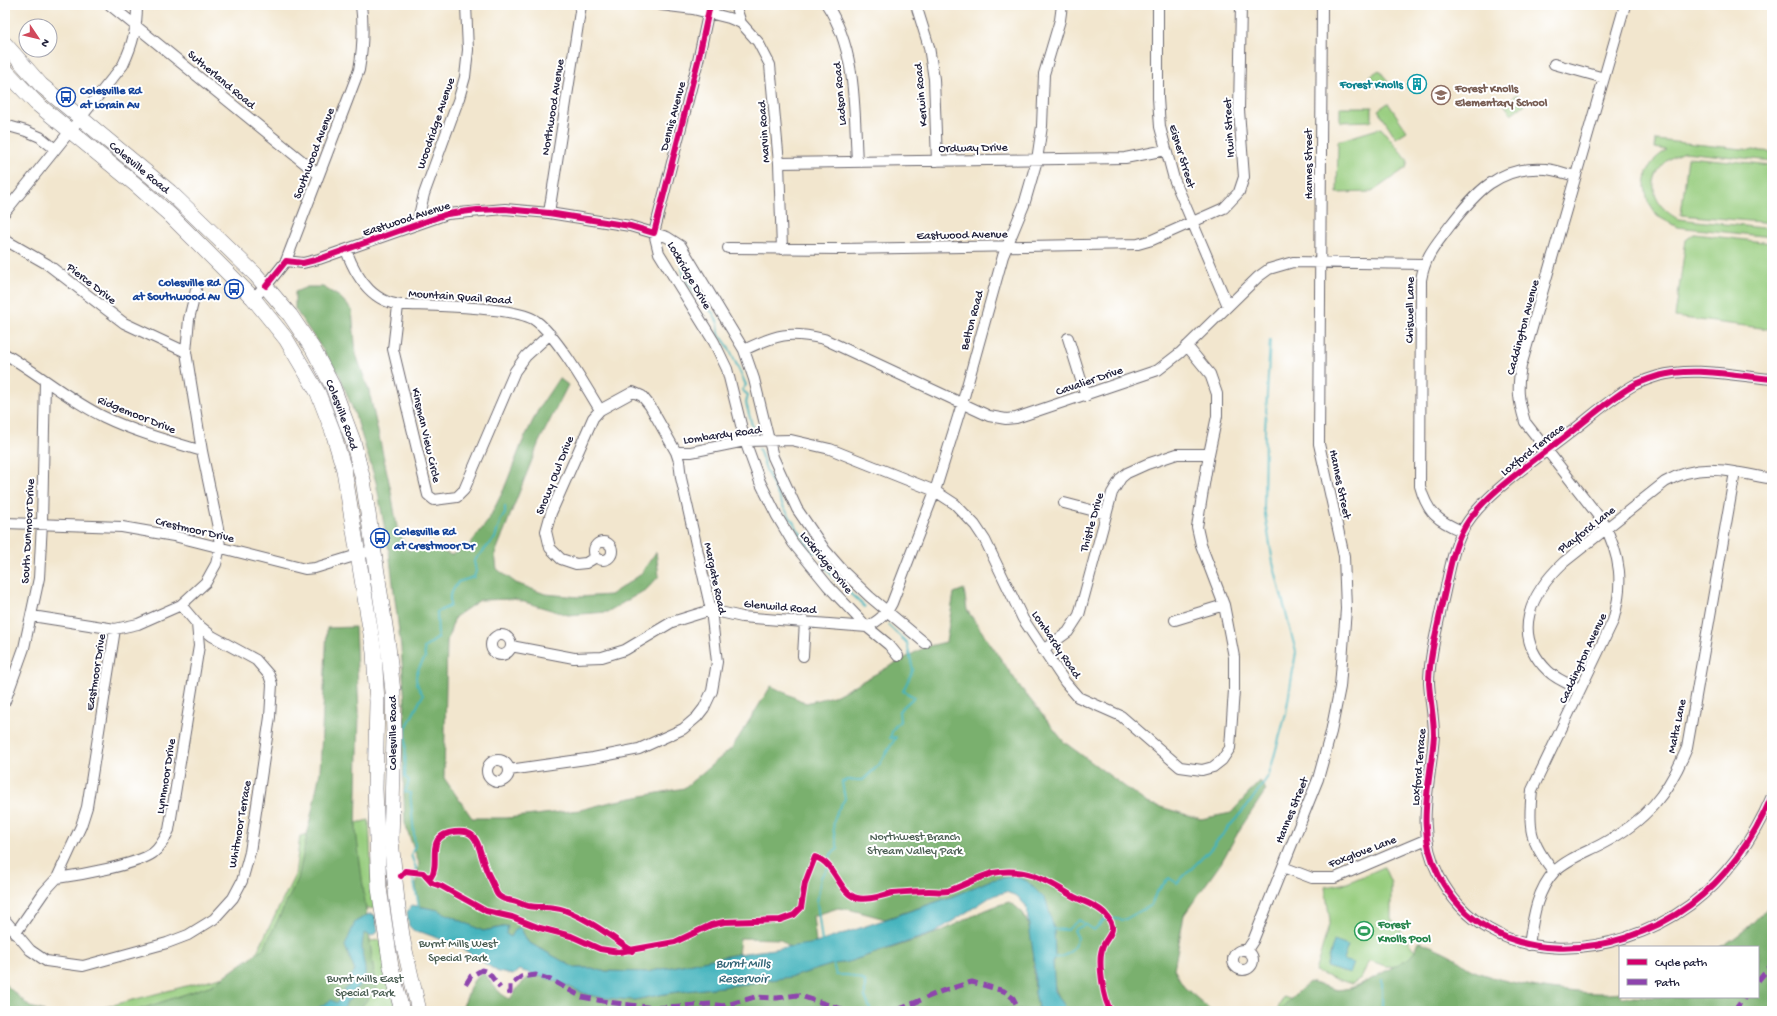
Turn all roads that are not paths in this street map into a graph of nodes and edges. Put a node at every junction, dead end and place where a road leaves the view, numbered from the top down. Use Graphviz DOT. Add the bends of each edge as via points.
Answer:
graph roads {
  1 [pos="110,5"];
  2 [pos="137,5"];
  3 [pos="361,5"];
  4 [pos="466,5"];
  5 [pos="581,5"];
  6 [pos="662,5"];
  7 [pos="735,5"];
  8 [pos="827,5"];
  9 [pos="916,5"];
  10 [pos="1062,5"];
  11 [pos="1158,5"];
  12 [pos="1241,5"];
  13 [pos="1322,5"];
  14 [pos="1625,5"];
  15 [pos="711,8"];
  16 [pos="741,23"];
  17 [pos="137,26"];
  18 [pos="5,44"];
  19 [pos="1554,64"];
  20 [pos="5,70"];
  21 [pos="1604,78"];
  22 [pos="80,118"];
  23 [pos="5,125"];
  24 [pos="69,131"];
  25 [pos="55,149"];
  26 [pos="1166,150"];
  27 [pos="1037,160"];
  28 [pos="937,161"];
  29 [pos="857,162"];
  30 [pos="779,163"];
  31 [pos="318,174"];
  32 [pos="1576,176"];
  33 [pos="5,212"];
  34 [pos="549,213"];
  35 [pos="1192,223"];
  36 [pos="416,224"];
  37 [pos="654,233"];
  38 [pos="5,240"];
  39 [pos="1007,246"];
  40 [pos="728,248"];
  41 [pos="346,250"];
  42 [pos="782,250"];
  43 [pos="286,261"];
  44 [pos="1320,261"];
  45 [pos="1424,264"];
  46 [pos="266,286"];
  47 [pos="196,290"];
  48 [pos="253,298"];
  49 [pos="398,306"];
  50 [pos="1228,306"];
  51 [pos="550,334"];
  52 [pos="1068,338"];
  53 [pos="1187,346"];
  54 [pos="744,350"];
  55 [pos="186,352"];
  56 [pos="5,354"];
  57 [pos="1772,379"];
  58 [pos="45,381"];
  59 [pos="1086,396"];
  60 [pos="962,404"];
  61 [pos="600,410"];
  62 [pos="769,440"];
  63 [pos="745,441"];
  64 [pos="1546,451"];
  65 [pos="202,452"];
  66 [pos="676,452"];
  67 [pos="1208,454"];
  68 [pos="1735,472"];
  69 [pos="1772,479"];
  70 [pos="935,491"];
  71 [pos="1064,503"];
  72 [pos="1106,514"];
  73 [pos="5,523"];
  74 [pos="42,523"];
  75 [pos="1606,529"];
  76 [pos="1462,531"];
  77 [pos="220,547"];
  78 [pos="374,550"];
  79 [pos="358,554"];
  80 [pos="596,557"];
  81 [pos="181,605"];
  82 [pos="1224,605"];
  83 [pos="711,610"];
  84 [pos="887,612"];
  85 [pos="32,616"];
  86 [pos="1175,620"];
  87 [pos="805,621"];
  88 [pos="197,624"];
  89 [pos="867,627"];
  90 [pos="115,628"];
  91 [pos="925,643"];
  92 [pos="511,646"];
  93 [pos="1043,650"];
  94 [pos="803,656"];
  95 [pos="898,656"];
  96 [pos="1580,689"];
  97 [pos="5,701"];
  98 [pos="509,770"];
  99 [pos="1772,796"];
  100 [pos="1427,839"];
  101 [pos="1283,867"];
  102 [pos="1554,872"];
  103 [pos="58,878"];
  104 [pos="5,920"];
  105 [pos="15,934"];
  106 [pos="1529,945"];
  107 [pos="1247,950"];
  108 [pos="402,1011"];
  109 [pos="419,1011"];
  1 -- 17 [label="street, Sutherland Road"];
  2 -- 17 [label="street"];
  3 -- 31 [label="street, Southwood Avenue" via="364,24 359,70"];
  4 -- 36 [label="street, Woodridge Avenue" via="468,50 465,77"];
  5 -- 34 [label="street, Northwood Avenue"];
  6 -- 15 [label="street, Marvin Road" via="693,10"];
  7 -- 16 [label="street, Marvin Road"];
  8 -- 29 [label="street, Ladson Road" via="847,50 852,76"];
  9 -- 28 [label="street, Kerwin Road" via="929,47 934,79"];
  10 -- 27 [label="street, Belton Road" via="1044,74 1042,126"];
  11 -- 26 [label="street, Eisner Street" via="1158,98 1160,127"];
  12 -- 35 [label="street, Irwin Street" via="1239,110 1244,177 1235,198 1224,208"];
  13 -- 44 [label="street, Hannes Street"];
  14 -- 21 [label="street, Caddington Avenue"];
  15 -- 16 [label="street, Marvin Road"];
  15 -- 37 [label="street, Dennis Avenue"];
  16 -- 30 [label="street, Marvin Road" via="758,42 770,65"];
  17 -- 22 [label="street" via="123,65"];
  17 -- 31 [label="street, Sutherland Road"];
  18 -- 22 [label="highway, Colesville Road" via="41,86"];
  19 -- 21 [label="street"];
  20 -- 24 [label="highway, Colesville Road" via="36,103"];
  21 -- 32 [label="street, Caddington Avenue"];
  22 -- 24 [label="street"];
  22 -- 46 [label="highway, Colesville Road" via="170,192"];
  23 -- 25 [label="street" via="40,137"];
  24 -- 25 [label="street"];
  24 -- 48 [label="highway, Colesville Road" via="169,214"];
  25 -- 33 [label="street"];
  26 -- 27 [label="street, Ordway Drive" via="1125,158"];
  26 -- 35 [label="street, Eisner Street"];
  27 -- 28 [label="street, Ordway Drive"];
  27 -- 39 [label="street, Belton Road" via="1024,206"];
  28 -- 29 [label="street, Ordway Drive"];
  29 -- 30 [label="street, Ordway Drive"];
  30 -- 42 [label="street, Marvin Road"];
  31 -- 43 [label="street, Southwood Avenue"];
  32 -- 45 [label="street, Chiswell Lane" via="1546,169 1523,169 1507,173 1487,184 1468,202"];
  32 -- 64 [label="street, Caddington Avenue" via="1518,387 1525,422"];
  34 -- 36 [label="street, Eastwood Avenue" via="505,209 477,210 447,214"];
  34 -- 37 [label="street, Eastwood Avenue" via="630,226"];
  35 -- 39 [label="street, Eastwood Avenue" via="1138,244"];
  35 -- 50 [label="street, Eisner Street"];
  36 -- 41 [label="street, Eastwood Avenue"];
  37 -- 54 [label="street, Lockridge Drive" via="672,238 681,246"];
  37 -- 63 [label="street, Lockridge Drive" via="659,253 714,342 727,369"];
  38 -- 55 [label="street, Pierce Drive" via="47,264 124,323"];
  39 -- 42 [label="street, Eastwood Avenue"];
  39 -- 60 [label="street, Belton Road" via="990,297"];
  40 -- 42 [label="street, Eastwood Avenue"];
  41 -- 43 [label="street, Eastwood Avenue" via="304,263"];
  41 -- 49 [label="street, Mountain Quail Road" via="362,283 373,294"];
  43 -- 46 [label="street, Southwood Avenue"];
  44 -- 45 [label="street, Cavalier Drive"];
  44 -- 50 [label="street, Cavalier Drive" via="1293,262 1269,269"];
  44 -- 101 [label="street, Hannes Street" via="1319,444 1344,556 1346,610 1340,687 1331,732 1318,779"];
  45 -- 76 [label="street, Chiswell Lane" via="1421,280 1420,486 1430,512 1446,524"];
  46 -- 48 [label="street, Southwood Avenue"];
  46 -- 78 [label="highway, Colesville Road" via="313,349 333,387 353,441"];
  47 -- 55 [label="street, Eastmoor Drive" via="189,319"];
  48 -- 79 [label="highway, Colesville Road" via="286,339 318,393 334,432 344,470"];
  49 -- 51 [label="street, Mountain Quail Road" via="515,312 536,321"];
  49 -- 51 [label="street, Kinsman View Circle" via="392,349 428,494 434,500 456,497 464,490 515,371 526,356"];
  50 -- 53 [label="street, Cavalier Drive"];
  51 -- 61 [label="street, Mountain Quail Road"];
  52 -- 59 [label="street"];
  53 -- 59 [label="street, Cavalier Drive" via="1158,370"];
  53 -- 67 [label="street, Lombardy Road" via="1210,374 1217,394 1218,416"];
  54 -- 60 [label="street, Cavalier Drive" via="782,335 801,334 824,339"];
  54 -- 62 [label="street, Lockridge Drive"];
  55 -- 65 [label="street, Eastmoor Drive"];
  56 -- 58 [label="street, Ridgemoor Drive"];
  57 -- 64 [label="street, Loxford Terrace" via="1696,372 1660,376 1619,395"];
  58 -- 65 [label="street, Ridgemoor Drive" via="104,417"];
  58 -- 74 [label="street, South Dunmoor Drive"];
  59 -- 60 [label="street, Cavalier Drive" via="1006,419 989,416"];
  60 -- 70 [label="street, Belton Road"];
  61 -- 66 [label="street, Margate Road" via="634,392 642,396"];
  61 -- 80 [label="street, Snowy Owl Drive" via="592,418 551,513 546,531 550,548 561,559 586,563"];
  62 -- 63 [label="street, Lombardy Road"];
  62 -- 70 [label="street, Lombardy Road" via="791,440 830,449"];
  62 -- 84 [label="street, Lockridge Drive" via="773,457 794,502 816,537 845,573"];
  63 -- 66 [label="street, Lombardy Road" via="691,452"];
  63 -- 89 [label="street, Lockridge Drive" via="760,482 793,543 828,586"];
  64 -- 75 [label="street, Caddington Avenue"];
  64 -- 76 [label="street, Loxford Terrace" via="1486,500"];
  65 -- 77 [label="street, Eastmoor Drive"];
  66 -- 83 [label="street, Margate Road"];
  67 -- 72 [label="street, Thistle Drive" via="1177,454 1128,473 1121,478 1112,493"];
  67 -- 82 [label="street, Lombardy Road" via="1197,527 1201,545"];
  68 -- 69 [label="street, Playford Lane"];
  68 -- 75 [label="street, Playford Lane" via="1702,469 1678,475 1665,482"];
  68 -- 102 [label="street, Malta Lane" via="1686,748 1678,770 1654,805 1638,822"];
  70 -- 84 [label="street, Belton Road"];
  70 -- 93 [label="street, Lombardy Road" via="963,511 975,525 985,540 1016,606"];
  71 -- 72 [label="street"];
  72 -- 93 [label="street, Thistle Drive" via="1079,615 1064,635"];
  73 -- 74 [label="street, Crestmoor Drive"];
  74 -- 77 [label="street, Crestmoor Drive" via="122,527"];
  74 -- 85 [label="street, South Dunmoor Drive" via="39,578"];
  75 -- 96 [label="street, Caddington Avenue" via="1619,561 1619,601 1613,621"];
  75 -- 96 [label="street, Playford Lane" via="1549,576 1538,591 1528,622 1535,657 1549,672"];
  76 -- 100 [label="street, Loxford Terrace" via="1452,560 1430,660 1429,683 1434,734 1425,803"];
  77 -- 79 [label="street, Crestmoor Drive" via="305,569"];
  77 -- 81 [label="street, Eastmoor Drive" via="216,564 206,582"];
  78 -- 79 [label="street, Crestmoor Drive"];
  78 -- 109 [label="highway, Colesville Road" via="393,692 391,840 406,962"];
  79 -- 108 [label="highway, Colesville Road" via="374,652 379,888"];
  81 -- 88 [label="street"];
  81 -- 90 [label="street, Eastmoor Drive" via="138,624"];
  82 -- 86 [label="street"];
  82 -- 93 [label="street, Lombardy Road" via="1234,657 1230,748 1222,760 1213,767 1202,770 1180,767 1121,716 1078,697"];
  83 -- 87 [label="street, Glenwild Road" via="742,617"];
  83 -- 92 [label="street, Glenwild Road" via="672,622 625,650 602,657 574,658"];
  83 -- 98 [label="street, Margate Road" via="716,675 704,708 683,729 639,749"];
  84 -- 89 [label="street, Belton Road"];
  84 -- 91 [label="street, Lockridge Drive"];
  85 -- 90 [label="street"];
  85 -- 97 [label="street, South Dunmoor Drive" via="24,648"];
  87 -- 89 [label="street, Glenwild Road"];
  87 -- 94 [label="street"];
  88 -- 103 [label="street, Lynnmoor Drive" via="199,646 169,830 160,847 144,858 85,874"];
  88 -- 105 [label="street, Whitmoor Terrace" via="212,636 256,660 269,674 272,684 270,717 250,852 242,881 233,898 214,919 188,935 83,966 46,961 30,950"];
  89 -- 95 [label="street, Lockridge Drive" via="879,635"];
  90 -- 103 [label="street, Eastmoor Drive" via="87,806"];
  96 -- 102 [label="street, Caddington Avenue" via="1532,790 1529,820 1531,833 1536,847"];
  99 -- 106 [label="street, Loxford Terrace" via="1750,840 1731,865 1690,905 1656,926 1623,939 1595,946 1561,948"];
  100 -- 101 [label="street, Foxglove Lane" via="1335,878 1312,878"];
  100 -- 106 [label="street, Loxford Terrace" via="1438,875 1462,908 1493,932"];
  101 -- 107 [label="street, Hannes Street"];
  102 -- 106 [label="street, Malta Lane" via="1539,896"];
  103 -- 105 [label="street, Eastmoor Drive" via="44,892"];
  104 -- 105 [label="street, Whitmoor Terrace"];
}
